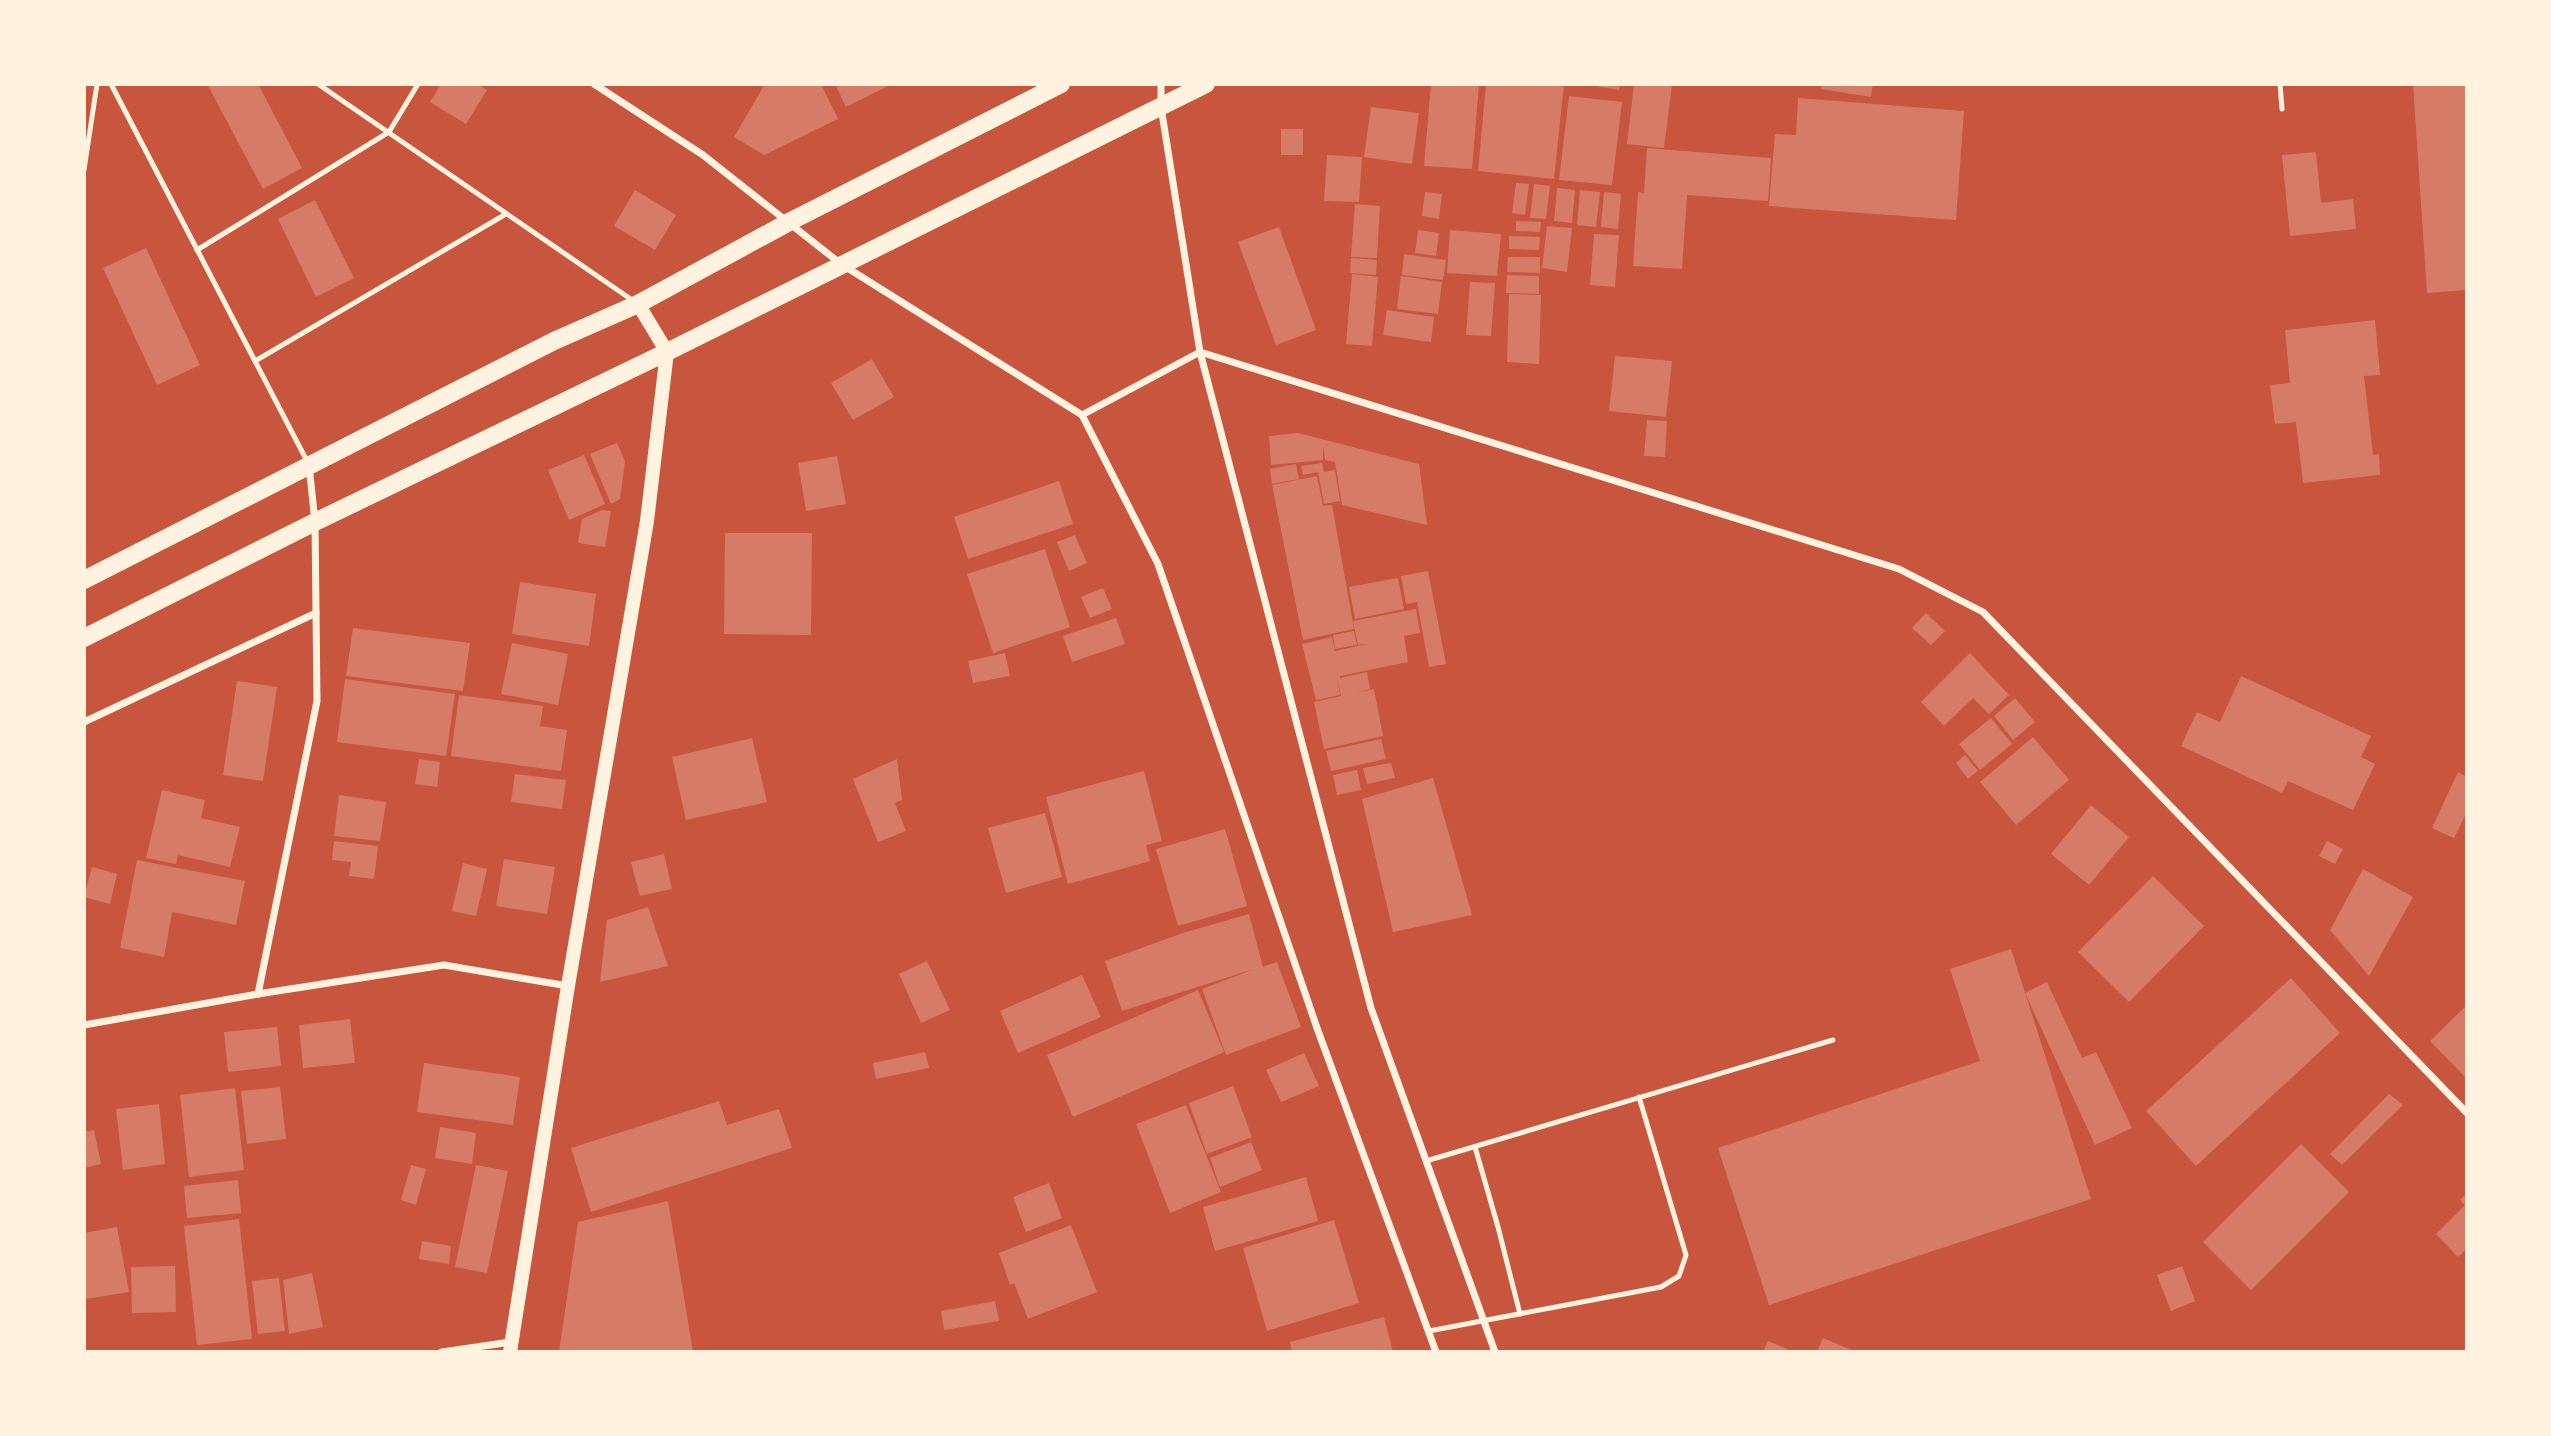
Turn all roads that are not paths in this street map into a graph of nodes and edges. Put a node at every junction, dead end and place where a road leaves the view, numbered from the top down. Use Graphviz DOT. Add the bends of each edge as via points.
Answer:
graph roads {
  1 [pos="97,84"];
  2 [pos="111,84"];
  3 [pos="318,84"];
  4 [pos="418,84"];
  5 [pos="594,84"];
  6 [pos="1061,84"];
  7 [pos="1161,84"];
  8 [pos="1206,84"];
  9 [pos="2280,84"];
  10 [pos="1161,107"];
  11 [pos="2281,109"];
  12 [pos="389,132"];
  13 [pos="84,170"];
  14 [pos="506,214"];
  15 [pos="789,222"];
  16 [pos="197,250"];
  17 [pos="841,264"];
  18 [pos="638,304"];
  19 [pos="667,352"];
  20 [pos="1200,352"];
  21 [pos="255,361"];
  22 [pos="1082,415"];
  23 [pos="309,465"];
  24 [pos="315,522"];
  25 [pos="84,580"];
  26 [pos="316,613"];
  27 [pos="84,638"];
  28 [pos="84,722"];
  29 [pos="568,986"];
  30 [pos="258,994"];
  31 [pos="84,1024"];
  32 [pos="1833,1040"];
  33 [pos="1639,1097"];
  34 [pos="2467,1113"];
  35 [pos="1475,1147"];
  36 [pos="1426,1161"];
  37 [pos="1520,1314"];
  38 [pos="1483,1321"];
  39 [pos="1429,1331"];
  40 [pos="510,1347"];
  41 [pos="442,1352"];
  42 [pos="1436,1352"];
  43 [pos="1495,1352"];
  1 -- 13 [label="lane"];
  2 -- 16 [label="lane"];
  3 -- 12 [label="lane"];
  4 -- 12 [label="lane"];
  5 -- 15 [label="street" via="703,155"];
  6 -- 15 [label="main road"];
  7 -- 10 [label="street"];
  8 -- 10 [label="main road"];
  9 -- 11 [label="lane"];
  10 -- 17 [label="main road"];
  10 -- 20 [label="street"];
  12 -- 14 [label="lane"];
  12 -- 16 [label="lane"];
  14 -- 18 [label="lane"];
  14 -- 21 [label="lane"];
  15 -- 17 [label="street"];
  15 -- 18 [label="main road"];
  16 -- 21 [label="lane"];
  17 -- 19 [label="main road"];
  17 -- 22 [label="street"];
  18 -- 19 [label="main road"];
  18 -- 23 [label="main road" via="554,341"];
  19 -- 24 [label="main road"];
  19 -- 29 [label="main road" via="648,521"];
  20 -- 22 [label="street"];
  20 -- 34 [label="street" via="1899,569 1983,612"];
  20 -- 36 [label="street" via="1371,1008"];
  21 -- 23 [label="lane"];
  22 -- 39 [label="street" via="1158,564 1317,1028"];
  23 -- 24 [label="street"];
  23 -- 25 [label="main road"];
  24 -- 26 [label="street"];
  24 -- 27 [label="main road"];
  26 -- 28 [label="street"];
  26 -- 30 [label="street" via="317,701"];
  29 -- 30 [label="street" via="444,965"];
  29 -- 40 [label="main road"];
  30 -- 31 [label="street"];
  32 -- 33 [label="lane"];
  33 -- 35 [label="lane"];
  33 -- 37 [label="lane" via="1686,1255 1679,1276 1661,1287"];
  35 -- 36 [label="lane"];
  35 -- 37 [label="lane"];
  36 -- 38 [label="street"];
  37 -- 38 [label="lane"];
  38 -- 39 [label="lane"];
  38 -- 43 [label="street"];
  39 -- 42 [label="street"];
  40 -- 41 [label="street"];
}
